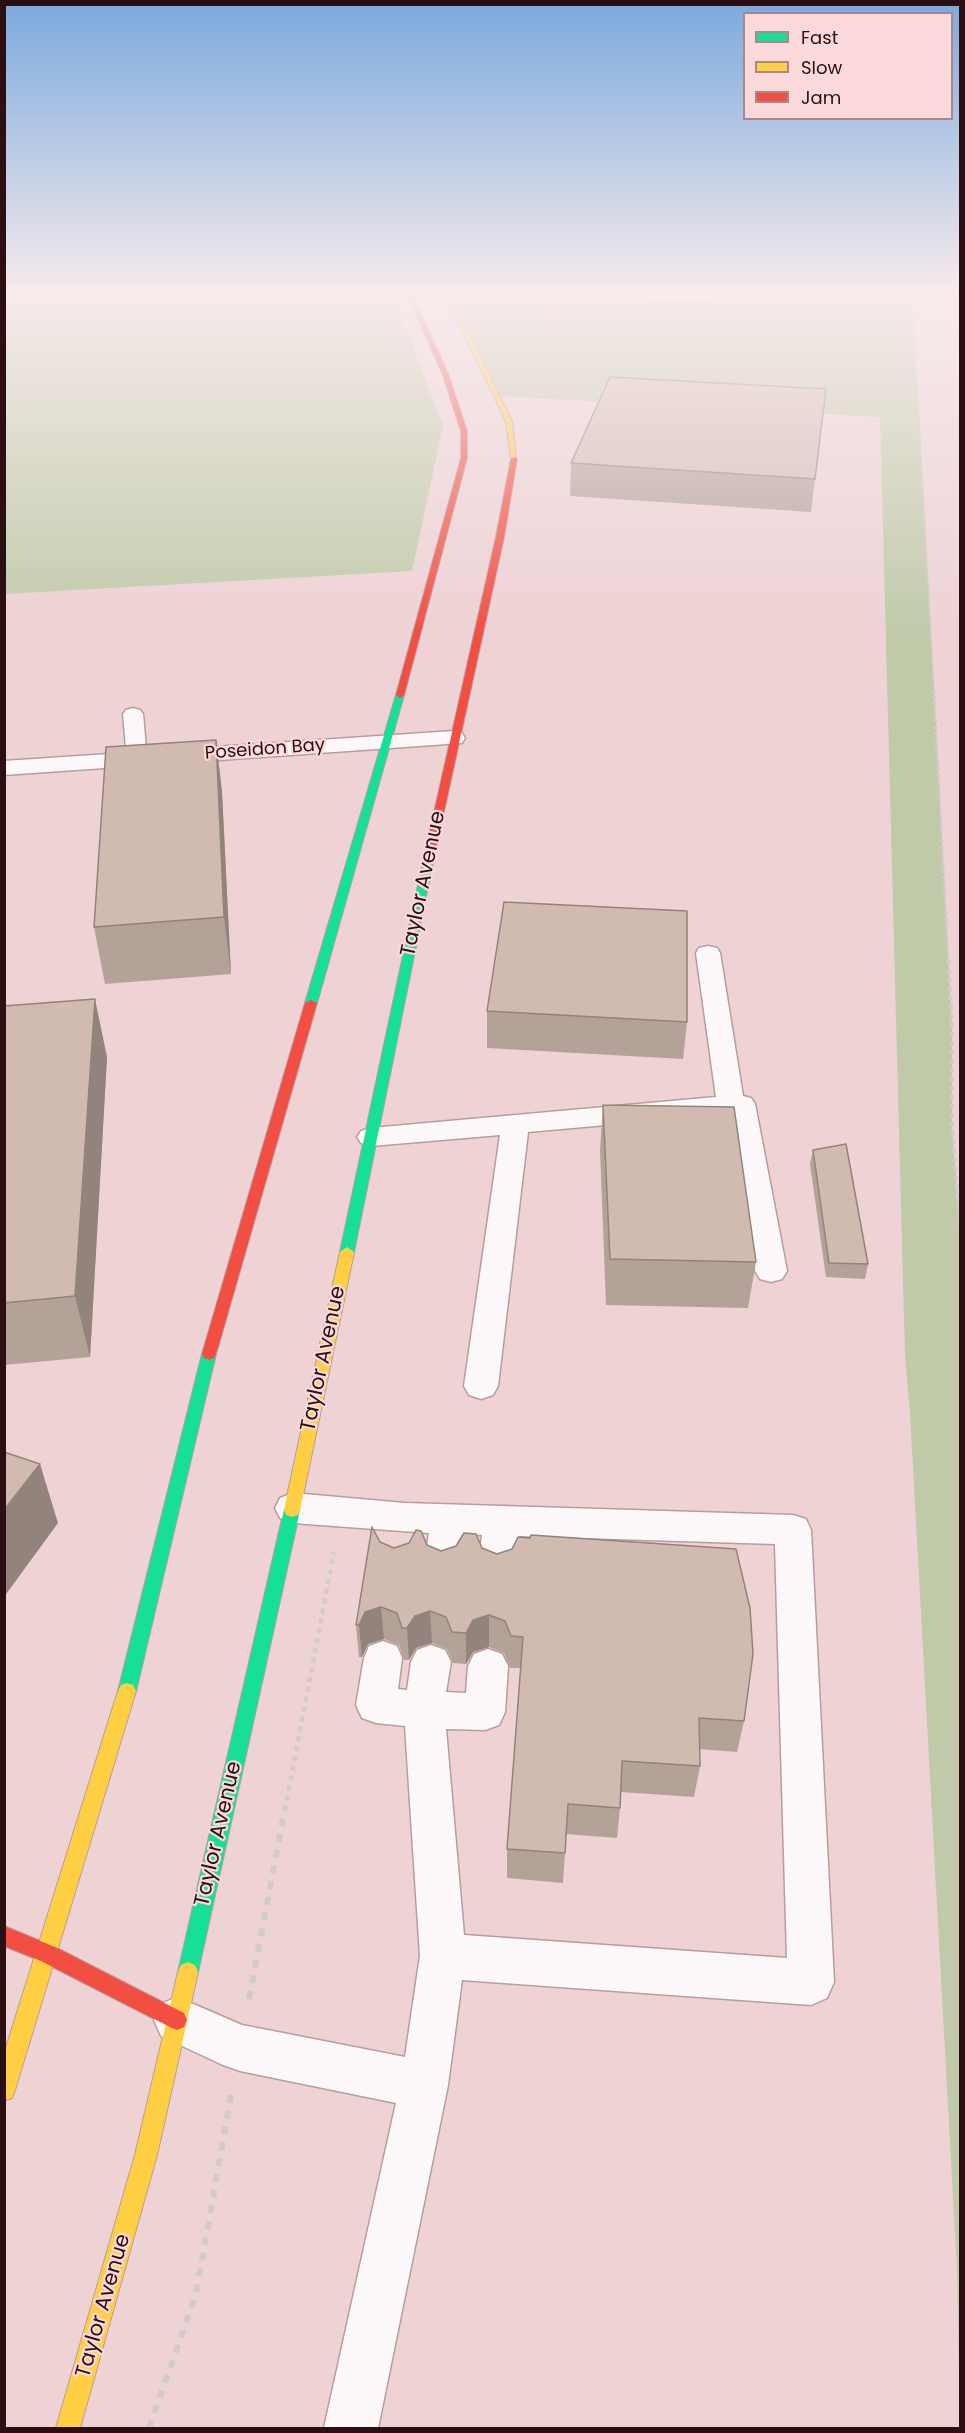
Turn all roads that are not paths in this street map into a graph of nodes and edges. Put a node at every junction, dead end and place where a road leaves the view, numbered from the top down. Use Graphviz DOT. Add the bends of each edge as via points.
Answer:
graph roads {
  1 [pos="458,408"];
  2 [pos="503,408"];
  3 [pos="133,714"];
  4 [pos="454,738"];
  5 [pos="387,742"];
  6 [pos="136,759"];
  7 [pos="4,768"];
  8 [pos="708,953"];
  9 [pos="731,1105"];
  10 [pos="515,1125"];
  11 [pos="371,1137"];
  12 [pos="771,1271"];
  13 [pos="481,1386"];
  14 [pos="293,1508"];
  15 [pos="449,1519"];
  16 [pos="501,1521"];
  17 [pos="443,1564"];
  18 [pos="497,1568"];
  19 [pos="384,1658"];
  20 [pos="431,1662"];
  21 [pos="488,1666"];
  22 [pos="424,1710"];
  23 [pos="4,1936"];
  24 [pos="48,1954"];
  25 [pos="443,1956"];
  26 [pos="177,2020"];
  27 [pos="424,2085"];
  28 [pos="4,2090"];
  29 [pos="68,2428"];
  30 [pos="351,2428"];
  1 -- 5 [label="main road" via="464,432 464,458"];
  2 -- 4 [label="main road, Taylor Avenue" via="511,432 513,460 500,537"];
  3 -- 6 [label="lane"];
  4 -- 5 [label="street, Poseidon Bay"];
  4 -- 11 [label="main road, Taylor Avenue"];
  5 -- 6 [label="street, Poseidon Bay"];
  5 -- 24 [label="main road" via="207,1359 125,1700"];
  6 -- 7 [label="street, Poseidon Bay"];
  8 -- 9 [label="lane"];
  9 -- 10 [label="lane"];
  9 -- 12 [label="lane" via="741,1104"];
  10 -- 11 [label="lane"];
  10 -- 13 [label="lane"];
  11 -- 14 [label="main road, Taylor Avenue"];
  14 -- 15 [label="lane" via="402,1535"];
  14 -- 26 [label="main road, Taylor Avenue"];
  15 -- 16 [label="lane"];
  15 -- 17 [label="lane"];
  16 -- 18 [label="lane"];
  16 -- 25 [label="lane" via="793,1530 811,1982"];
  19 -- 22 [label="lane" via="376,1705"];
  20 -- 22 [label="lane"];
  21 -- 22 [label="lane" via="485,1712"];
  22 -- 25 [label="lane"];
  23 -- 24 [label="main road"];
  24 -- 26 [label="main road"];
  24 -- 28 [label="main road"];
  25 -- 27 [label="lane"];
  26 -- 27 [label="lane" via="240,2048"];
  26 -- 29 [label="main road, Taylor Avenue" via="143,2166"];
  27 -- 30 [label="lane"];
}
